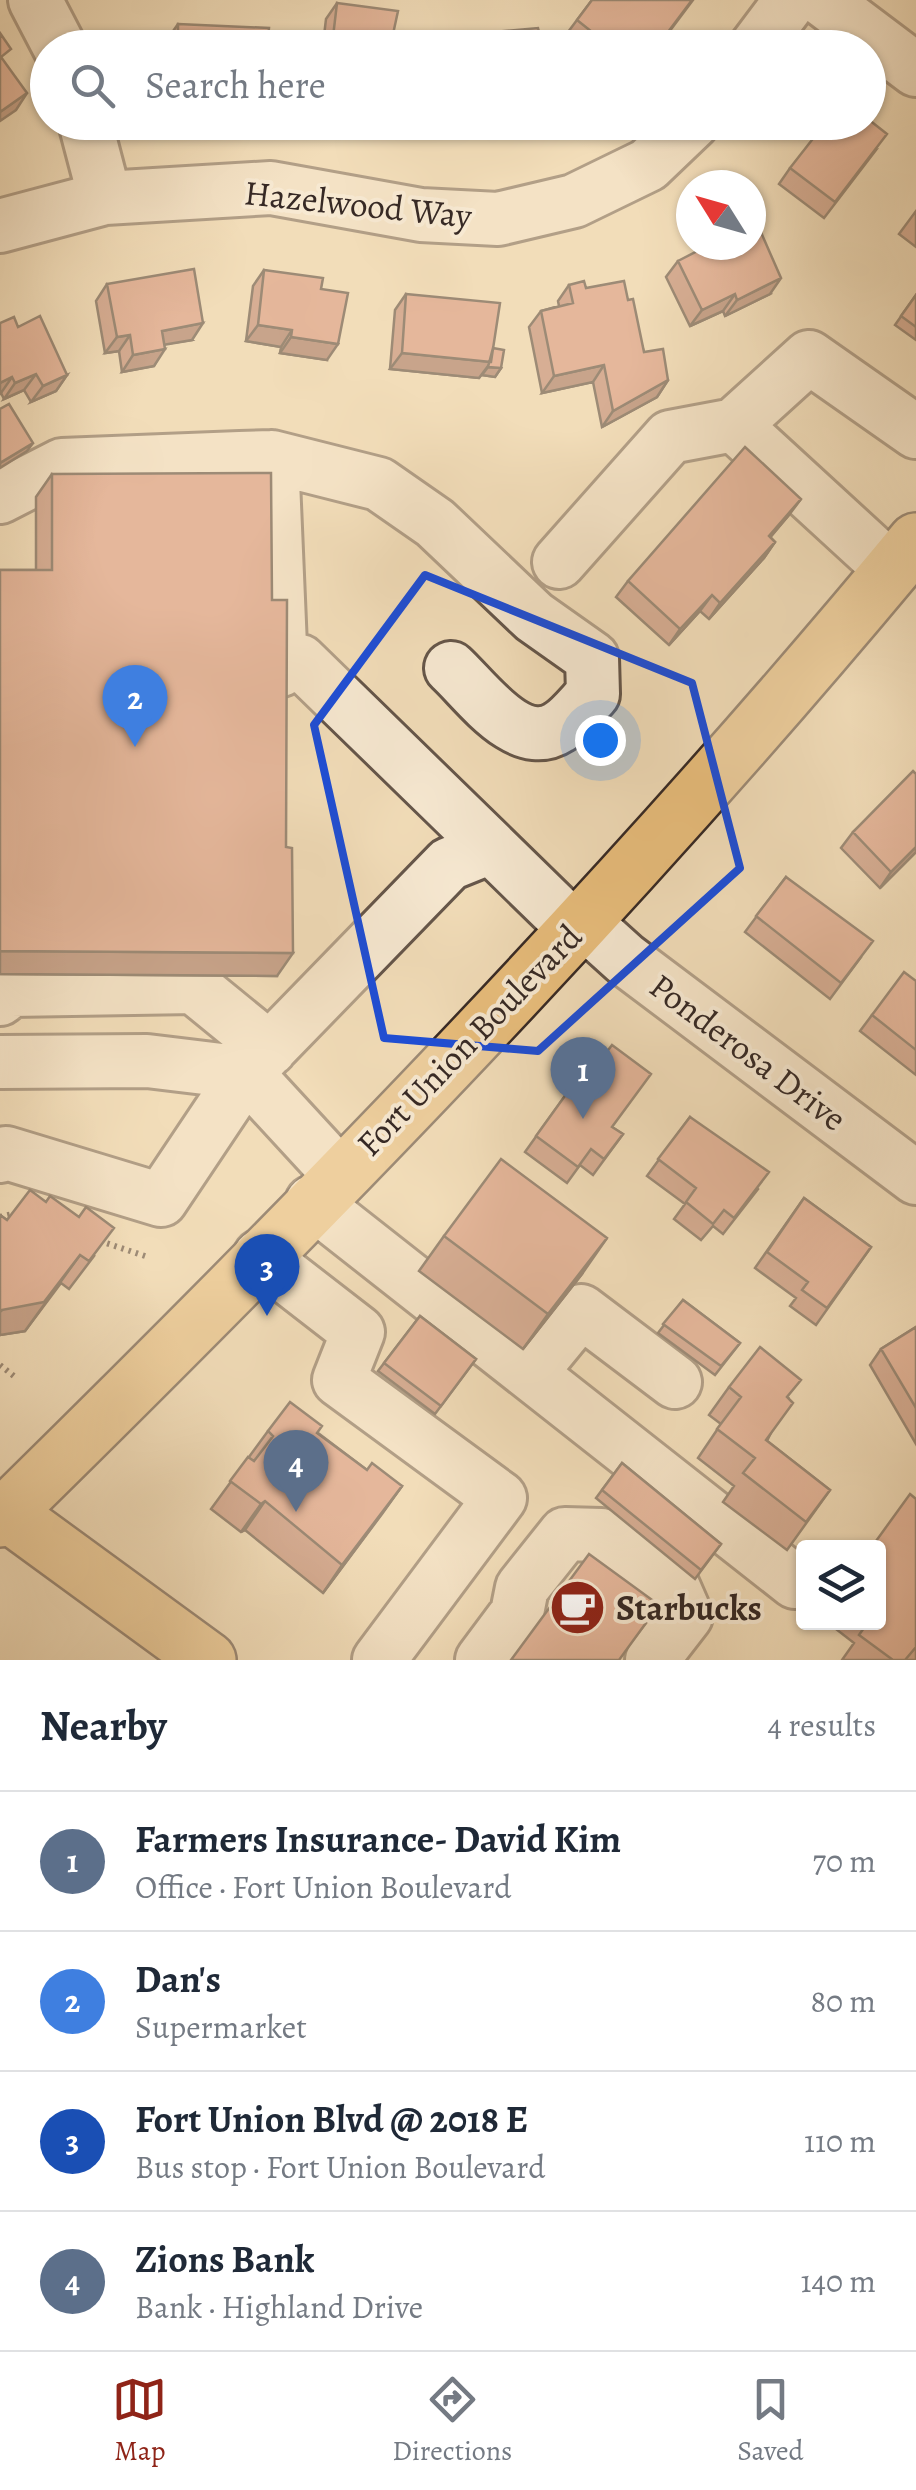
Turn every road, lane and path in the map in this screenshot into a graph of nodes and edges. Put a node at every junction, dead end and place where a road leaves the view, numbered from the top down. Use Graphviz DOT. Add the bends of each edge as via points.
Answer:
graph roads {
  1 [pos="35,0"];
  2 [pos="791,0"];
  3 [pos="823,0"];
  4 [pos="51,30"];
  5 [pos="768,30"];
  6 [pos="863,30"];
  7 [pos="886,47"];
  8 [pos="916,70"];
  9 [pos="90,140"];
  10 [pos="674,140"];
  11 [pos="105,198"];
  12 [pos="0,226"];
  13 [pos="734,425"];
  14 [pos="916,432"];
  15 [pos="272,457"];
  16 [pos="0,497"];
  17 [pos="904,555"];
  18 [pos="559,562"];
  19 [pos="300,661"];
  20 [pos="452,668"];
  21 [pos="281,710"];
  22 [pos="491,847"];
  23 [pos="580,926"];
  24 [pos="281,961"];
  25 [pos="0,999"];
  26 [pos="312,1004"];
  27 [pos="258,1061"];
  28 [pos="0,1062"];
  29 [pos="0,1156"];
  30 [pos="916,1178"];
  31 [pos="326,1188"];
  32 [pos="29,1217"];
  33 [pos="0,1218"];
  34 [pos="97,1240"];
  35 [pos="260,1256"];
  36 [pos="148,1257"];
  37 [pos="0,1365"];
  38 [pos="530,1373"];
  39 [pos="15,1377"];
  40 [pos="675,1382"];
  41 [pos="2,1508"];
  42 [pos="795,1582"];
  43 [pos="208,1660"];
  44 [pos="378,1660"];
  45 [pos="482,1660"];
  46 [pos="652,1660"];
  1 -- 4 [label="street"];
  2 -- 5 [label="street"];
  3 -- 6 [label="street"];
  7 -- 8 [label="street"];
  9 -- 11 [label="street"];
  10 -- 11 [label="street, Hazelwood Way" via="648,164 574,201 498,219 421,215 271,188"];
  11 -- 12 [label="street, Hazelwood Way"];
  13 -- 14 [label="street" via="810,356"];
  13 -- 17 [label="street"];
  13 -- 18 [label="street" via="670,437"];
  15 -- 16 [label="street" via="62,465"];
  15 -- 20 [label="street" via="379,484 435,523 534,617 592,658 593,694 558,728 539,734 513,727"];
  15 -- 21 [label="street"];
  17 -- 23 [label="main road, Fort Union Boulevard"];
  19 -- 22 [label="street, Ponderosa Drive"];
  22 -- 23 [label="street, Ponderosa Drive"];
  22 -- 26 [label="street" via="450,864"];
  23 -- 30 [label="street, Ponderosa Drive"];
  23 -- 31 [label="main road, Fort Union Boulevard"];
  24 -- 26 [label="street"];
  25 -- 27 [label="street" via="11,990 194,987"];
  26 -- 27 [label="street"];
  27 -- 28 [label="street"];
  27 -- 29 [label="street" via="161,1200"];
  27 -- 31 [label="street"];
  31 -- 35 [label="main road, Fort Union Boulevard"];
  31 -- 38 [label="street"];
  32 -- 33 [label="path" via="12,1211"];
  34 -- 36 [label="path"];
  35 -- 41 [label="main road, Fort Union Boulevard"];
  35 -- 44 [label="street" via="358,1332 338,1380 500,1498"];
  37 -- 39 [label="path"];
  38 -- 40 [label="street" via="582,1311"];
  38 -- 42 [label="street"];
  41 -- 43 [label="main road"];
  45 -- 46 [label="street" via="517,1613 522,1588 565,1534 601,1535 672,1584 686,1616"];
}
